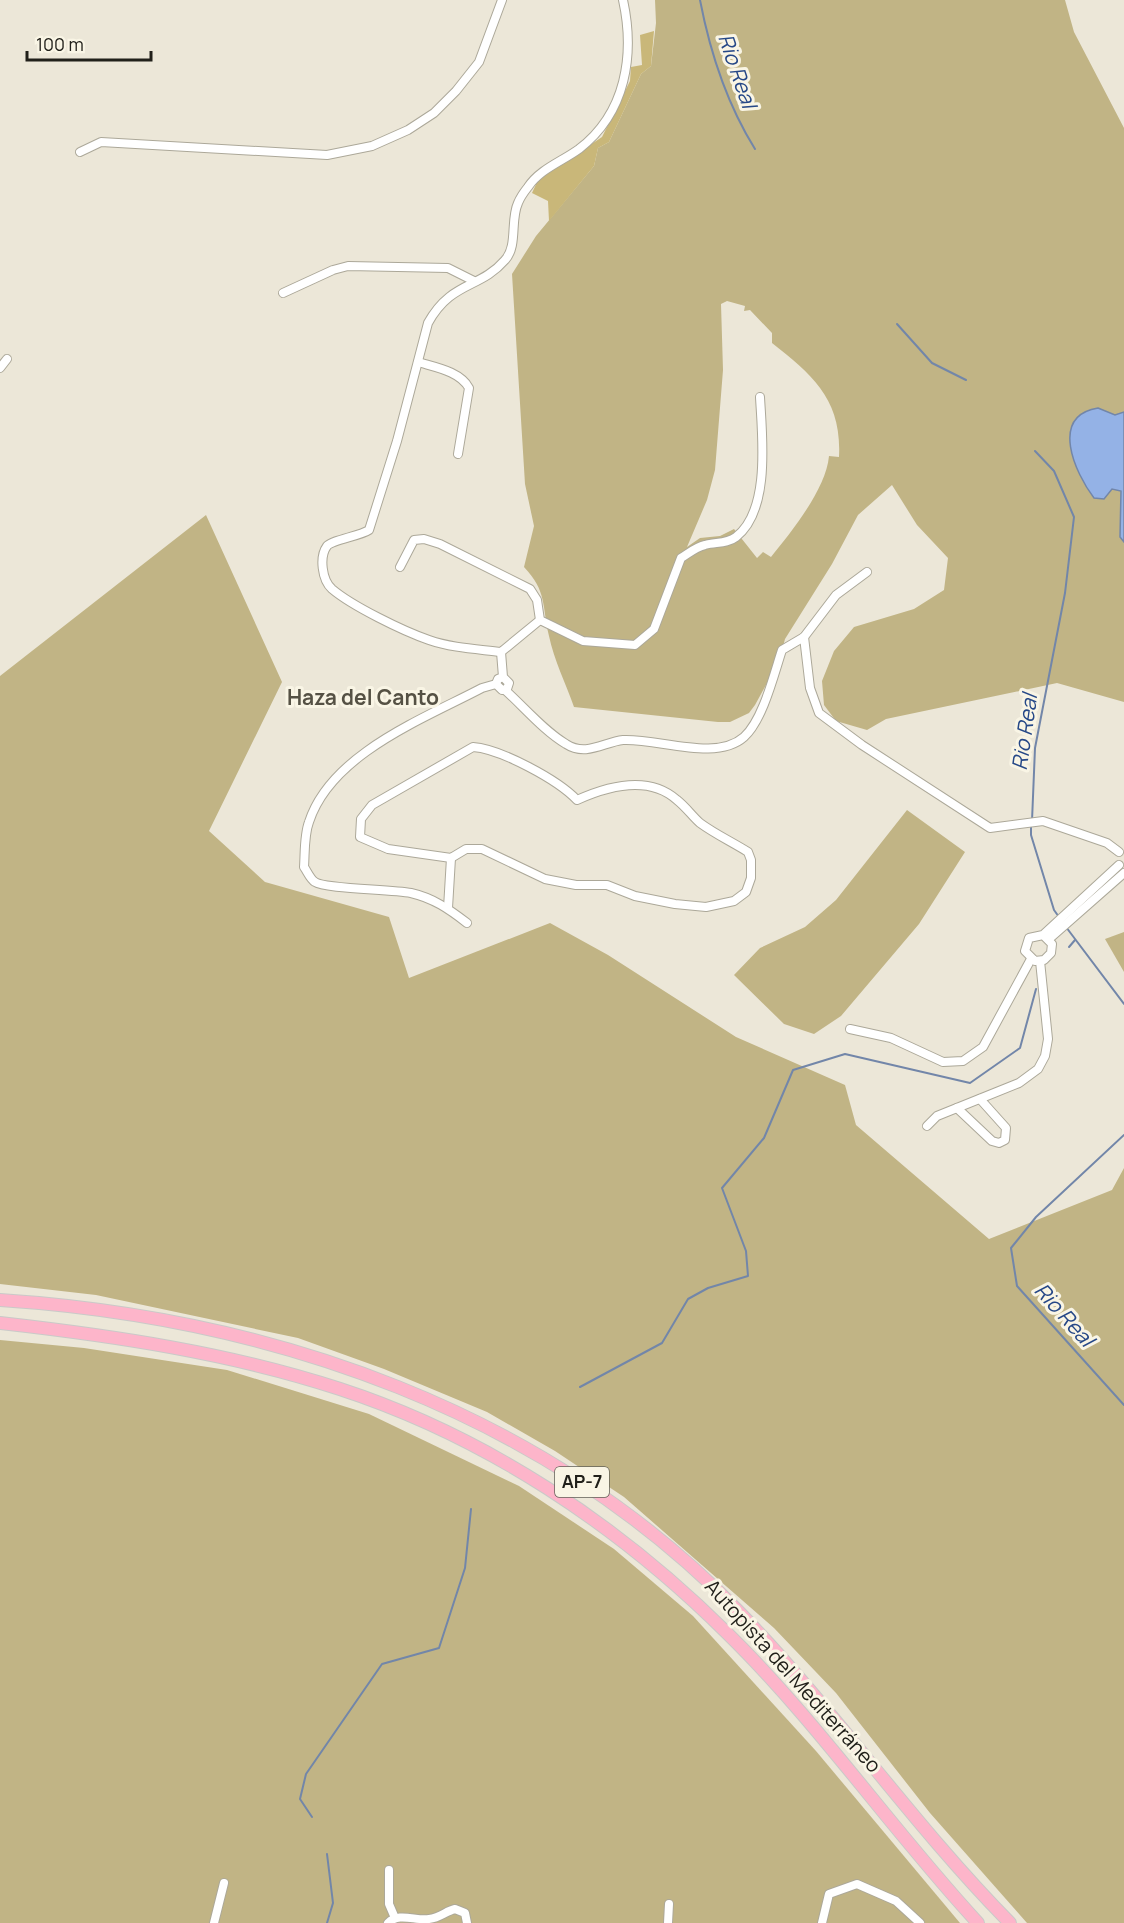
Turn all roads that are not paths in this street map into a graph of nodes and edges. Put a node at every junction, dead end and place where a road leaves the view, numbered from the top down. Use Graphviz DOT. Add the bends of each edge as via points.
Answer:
graph roads {
  1 [pos="502,0"];
  2 [pos="623,0"];
  3 [pos="80,152"];
  4 [pos="474,281"];
  5 [pos="283,292"];
  6 [pos="7,359"];
  7 [pos="418,362"];
  8 [pos="0,368"];
  9 [pos="760,397"];
  10 [pos="458,454"];
  11 [pos="400,567"];
  12 [pos="867,572"];
  13 [pos="540,620"];
  14 [pos="804,637"];
  15 [pos="501,652"];
  16 [pos="503,677"];
  17 [pos="496,684"];
  18 [pos="505,690"];
  19 [pos="1121,849"];
  20 [pos="451,858"];
  21 [pos="1122,870"];
  22 [pos="448,908"];
  23 [pos="1074,912"];
  24 [pos="467,923"];
  25 [pos="1046,937"];
  26 [pos="1035,960"];
  27 [pos="850,1029"];
  28 [pos="980,1099"];
  29 [pos="957,1108"];
  30 [pos="927,1126"];
  31 [pos="4,1299"];
  32 [pos="0,1323"];
  33 [pos="0,1330"];
  34 [pos="60,1330"];
  35 [pos="389,1870"];
  36 [pos="224,1883"];
  37 [pos="669,1904"];
  38 [pos="391,1920"];
  39 [pos="214,1923"];
  40 [pos="467,1923"];
  41 [pos="668,1923"];
  42 [pos="822,1923"];
  43 [pos="920,1923"];
  44 [pos="978,1923"];
  45 [pos="1010,1923"];
  1 -- 3 [label="street" via="479,62 456,91 434,113 372,146 334,154 294,155 101,142"];
  2 -- 4 [label="street" via="629,61 622,90 606,121 578,149 536,176 517,204 507,258"];
  4 -- 5 [label="street" via="448,268 348,266"];
  4 -- 7 [label="street" via="438,307 428,324"];
  6 -- 8 [label="street"];
  7 -- 10 [label="street" via="466,381 469,388"];
  7 -- 15 [label="street" via="369,530 326,547 323,578 331,588 360,606 428,640"];
  9 -- 13 [label="street" via="764,453 760,492 747,521 735,538 705,545 681,558 670,581 662,614 648,637 635,645 601,644 583,641"];
  11 -- 13 [label="street" via="414,540 440,544 530,589 537,600"];
  12 -- 14 [label="street" via="836,596"];
  13 -- 15 [label="street"];
  14 -- 18 [label="street" via="782,650 766,700 744,737 724,747 622,740 597,749 567,745"];
  14 -- 19 [label="street" via="810,688 819,713 862,745 990,828 1043,821"];
  15 -- 16 [label="street"];
  16 -- 17 [label="street"];
  16 -- 18 [label="street" via="509,683"];
  17 -- 18 [label="street"];
  17 -- 22 [label="street" via="401,731 346,766 321,793 308,823 304,867 314,882 411,893"];
  19 -- 21 [label="street"];
  20 -- 20 [label="street" via="466,849 482,849 545,879 607,885 634,896 696,906 734,901 746,892 752,860 748,852 699,822 676,798 655,786 624,786 577,800 512,760 487,748 473,747 372,805 361,819 360,837 388,849"];
  20 -- 22 [label="street"];
  21 -- 23 [label="street"];
  22 -- 24 [label="street"];
  23 -- 25 [label="street" via="1053,925"];
  23 -- 25 [label="street" via="1061,930"];
  25 -- 26 [label="street" via="1051,953"];
  25 -- 26 [label="street" via="1033,935 1026,942 1025,951"];
  26 -- 27 [label="street" via="983,1047 963,1060 944,1062 891,1038"];
  26 -- 28 [label="street" via="1048,1039 1045,1056 1031,1077"];
  28 -- 29 [label="street"];
  28 -- 29 [label="street" via="1005,1128 1005,1140 992,1142"];
  29 -- 30 [label="street"];
  31 -- 45 [label="highway, Autopista del Mediterráneo / AP-7" via="183,1323 299,1352 454,1409 553,1464 648,1530 708,1580 824,1705"];
  32 -- 34 [label="highway, Autopista del Mediterráneo / AP-7"];
  33 -- 34 [label="highway"];
  34 -- 44 [label="highway, Autopista del Mediterráneo / AP-7" via="220,1356 340,1389 479,1449 572,1503 645,1557 729,1635"];
  35 -- 38 [label="street"];
  36 -- 39 [label="street"];
  37 -- 41 [label="street"];
  38 -- 40 [label="street" via="432,1919 455,1909 465,1913"];
  42 -- 43 [label="street" via="829,1894 857,1884 896,1901"];
}
